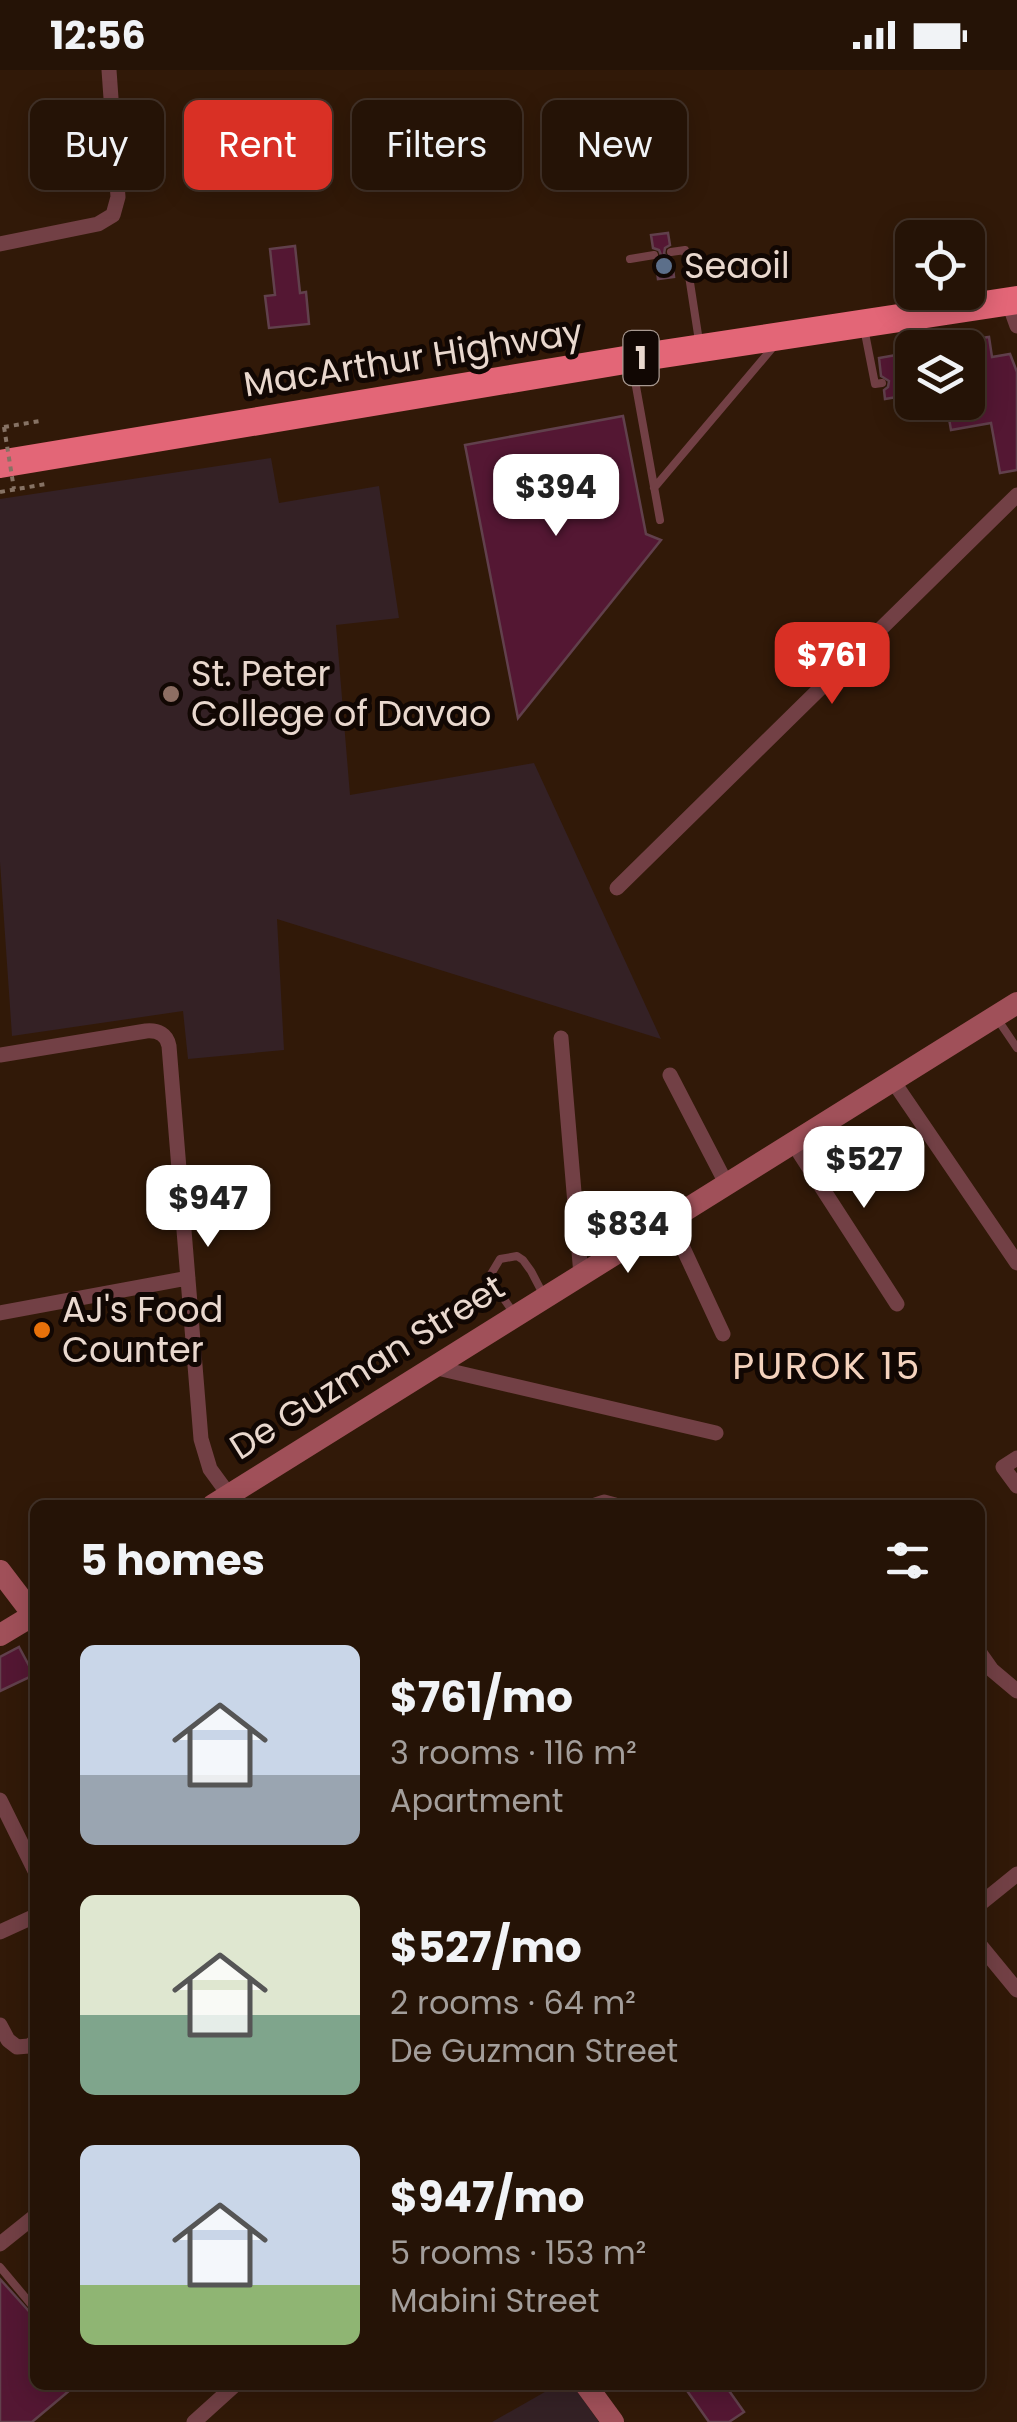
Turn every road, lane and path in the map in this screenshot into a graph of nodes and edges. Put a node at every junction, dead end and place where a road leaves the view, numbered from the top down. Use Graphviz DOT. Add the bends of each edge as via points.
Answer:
graph roads {
  1 [pos="109,70"];
  2 [pos="0,244"];
  3 [pos="671,252"];
  4 [pos="654,255"];
  5 [pos="630,259"];
  6 [pos="1014,309"];
  7 [pos="903,317"];
  8 [pos="864,322"];
  9 [pos="905,330"];
  10 [pos="784,335"];
  11 [pos="700,348"];
  12 [pos="631,360"];
  13 [pos="882,383"];
  14 [pos="40,422"];
  15 [pos="0,464"];
  16 [pos="46,484"];
  17 [pos="654,488"];
  18 [pos="14,490"];
  19 [pos="0,492"];
  20 [pos="1017,495"];
  21 [pos="660,520"];
  22 [pos="617,888"];
  23 [pos="1017,1003"];
  24 [pos="996,1016"];
  25 [pos="561,1038"];
  26 [pos="1017,1048"];
  27 [pos="0,1054"];
  28 [pos="670,1075"];
  29 [pos="894,1081"];
  30 [pos="793,1143"];
  31 [pos="727,1184"];
  32 [pos="670,1220"];
  33 [pos="1017,1263"];
  34 [pos="580,1275"];
  35 [pos="188,1278"];
  36 [pos="545,1298"];
  37 [pos="897,1304"];
  38 [pos="0,1313"];
  39 [pos="515,1316"];
  40 [pos="723,1334"];
  41 [pos="433,1368"];
  42 [pos="716,1433"];
  43 [pos="1010,1462"];
  44 [pos="1017,1486"];
  45 [pos="221,1500"];
  46 [pos="0,1572"];
  47 [pos="30,1610"];
  48 [pos="30,1617"];
  49 [pos="0,1634"];
  50 [pos="985,1660"];
  51 [pos="1017,1690"];
  52 [pos="0,1800"];
  53 [pos="30,1861"];
  54 [pos="1017,1874"];
  55 [pos="985,1900"];
  56 [pos="30,1918"];
  57 [pos="0,1932"];
  58 [pos="985,1951"];
  59 [pos="1017,1990"];
  60 [pos="0,2025"];
  61 [pos="30,2045"];
  62 [pos="30,2220"];
  63 [pos="0,2244"];
  64 [pos="0,2267"];
  65 [pos="30,2303"];
  66 [pos="229,2390"];
  67 [pos="590,2390"];
  68 [pos="194,2422"];
  69 [pos="614,2422"];
  1 -- 2 [label="street" via="118,197 113,215"];
  3 -- 11 [label="lane" via="685,250"];
  4 -- 5 [label="lane"];
  6 -- 7 [label="highway, MacArthur Highway / 1"];
  7 -- 8 [label="highway, MacArthur Highway / 1"];
  7 -- 9 [label="lane"];
  8 -- 10 [label="highway, MacArthur Highway / 1"];
  8 -- 13 [label="lane" via="874,384"];
  10 -- 11 [label="highway, MacArthur Highway / 1"];
  10 -- 17 [label="lane"];
  11 -- 12 [label="highway, MacArthur Highway / 1"];
  12 -- 15 [label="highway, MacArthur Highway / 1"];
  12 -- 17 [label="lane"];
  14 -- 18 [label="path, bridge" via="4,427"];
  16 -- 18 [label="path"];
  17 -- 21 [label="lane"];
  18 -- 19 [label="path"];
  20 -- 22 [label="street"];
  23 -- 24 [label="street, De Guzman Street"];
  24 -- 26 [label="lane"];
  24 -- 29 [label="street, De Guzman Street"];
  25 -- 34 [label="street"];
  27 -- 35 [label="street" via="162,1034 169,1046"];
  28 -- 31 [label="street"];
  29 -- 30 [label="street, De Guzman Street"];
  29 -- 33 [label="street"];
  30 -- 31 [label="street, De Guzman Street"];
  30 -- 37 [label="street"];
  31 -- 32 [label="street, De Guzman Street"];
  32 -- 34 [label="street, De Guzman Street"];
  32 -- 40 [label="street"];
  34 -- 36 [label="street, De Guzman Street"];
  35 -- 38 [label="street"];
  35 -- 45 [label="street" via="201,1439"];
  36 -- 39 [label="street, De Guzman Street"];
  36 -- 39 [label="lane" via="524,1260 500,1259 491,1274"];
  39 -- 41 [label="street, De Guzman Street"];
  41 -- 42 [label="street"];
  41 -- 45 [label="street, De Guzman Street"];
  43 -- 44 [label="street"];
  46 -- 47 [label="street"];
  48 -- 49 [label="street"];
  50 -- 51 [label="street"];
  52 -- 53 [label="street"];
  54 -- 55 [label="street"];
  56 -- 57 [label="street"];
  58 -- 59 [label="street"];
  60 -- 61 [label="street" via="17,2047"];
  62 -- 63 [label="street"];
  64 -- 65 [label="lane"];
  66 -- 68 [label="street"];
  67 -- 69 [label="street"];
}
